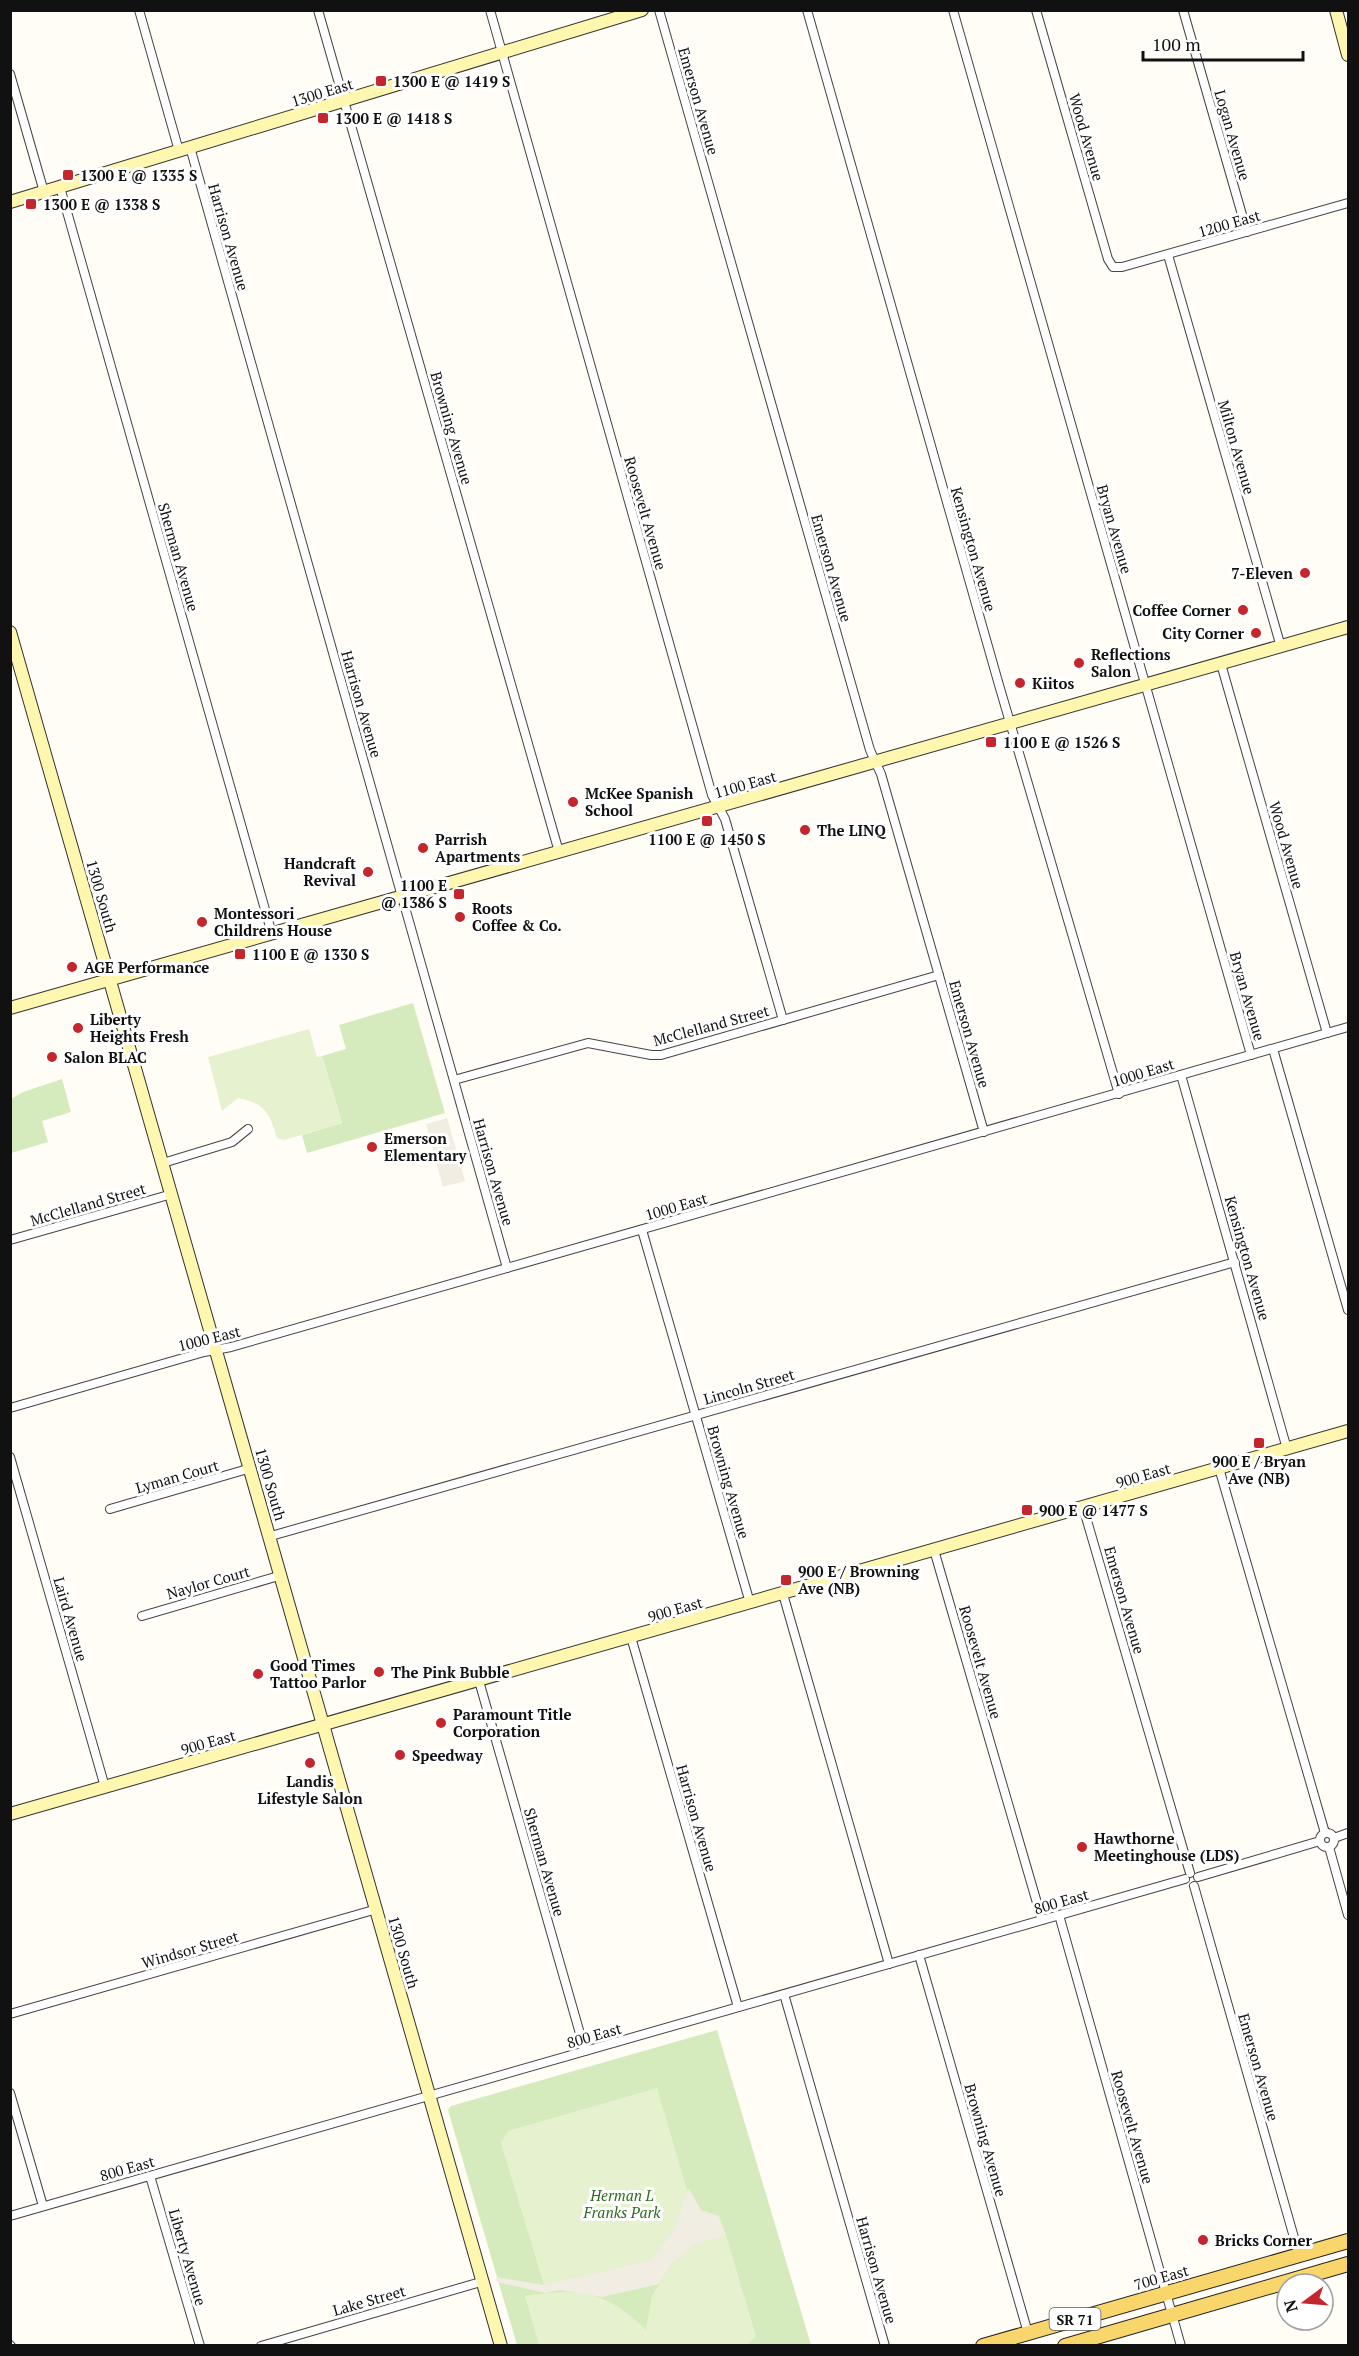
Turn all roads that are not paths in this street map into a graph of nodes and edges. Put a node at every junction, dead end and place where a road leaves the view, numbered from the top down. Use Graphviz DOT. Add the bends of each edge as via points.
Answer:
graph roads {
  1 [pos="139,10"];
  2 [pos="318,10"];
  3 [pos="490,10"];
  4 [pos="642,10"];
  5 [pos="659,10"];
  6 [pos="807,10"];
  7 [pos="953,10"];
  8 [pos="1036,10"];
  9 [pos="1183,10"];
  10 [pos="1336,10"];
  11 [pos="502,53"];
  12 [pos="1348,55"];
  13 [pos="10,74"];
  14 [pos="344,101"];
  15 [pos="184,149"];
  16 [pos="60,187"];
  17 [pos="44,192"];
  18 [pos="10,202"];
  19 [pos="1348,203"];
  20 [pos="1247,232"];
  21 [pos="1168,255"];
  22 [pos="1117,268"];
  23 [pos="1348,627"];
  24 [pos="10,632"];
  25 [pos="1281,646"];
  26 [pos="1221,664"];
  27 [pos="1146,685"];
  28 [pos="1011,723"];
  29 [pos="875,762"];
  30 [pos="718,807"];
  31 [pos="559,852"];
  32 [pos="403,897"];
  33 [pos="272,934"];
  34 [pos="939,975"];
  35 [pos="110,980"];
  36 [pos="10,1008"];
  37 [pos="783,1020"];
  38 [pos="1348,1027"];
  39 [pos="1327,1033"];
  40 [pos="1273,1049"];
  41 [pos="1251,1055"];
  42 [pos="1181,1075"];
  43 [pos="454,1080"];
  44 [pos="1119,1094"];
  45 [pos="248,1129"];
  46 [pos="984,1132"];
  47 [pos="163,1163"];
  48 [pos="172,1194"];
  49 [pos="642,1230"];
  50 [pos="10,1240"];
  51 [pos="1235,1262"];
  52 [pos="507,1268"];
  53 [pos="1348,1310"];
  54 [pos="217,1350"];
  55 [pos="10,1408"];
  56 [pos="696,1415"];
  57 [pos="1348,1431"];
  58 [pos="1287,1449"];
  59 [pos="10,1457"];
  60 [pos="251,1468"];
  61 [pos="1219,1468"];
  62 [pos="1083,1507"];
  63 [pos="110,1509"];
  64 [pos="271,1536"];
  65 [pos="934,1550"];
  66 [pos="282,1575"];
  67 [pos="783,1594"];
  68 [pos="750,1603"];
  69 [pos="142,1616"];
  70 [pos="631,1637"];
  71 [pos="478,1681"];
  72 [pos="325,1724"];
  73 [pos="105,1787"];
  74 [pos="10,1814"];
  75 [pos="1348,1833"];
  76 [pos="1326,1837"];
  77 [pos="1191,1876"];
  78 [pos="376,1909"];
  79 [pos="1059,1915"];
  80 [pos="1348,1915"];
  81 [pos="1042,1920"];
  82 [pos="919,1956"];
  83 [pos="889,1964"];
  84 [pos="783,1994"];
  85 [pos="738,2007"];
  86 [pos="10,2014"];
  87 [pos="585,2051"];
  88 [pos="10,2093"];
  89 [pos="430,2096"];
  90 [pos="150,2176"];
  91 [pos="43,2206"];
  92 [pos="10,2216"];
  93 [pos="1348,2241"];
  94 [pos="1299,2255"];
  95 [pos="1348,2264"];
  96 [pos="484,2281"];
  97 [pos="1167,2293"];
  98 [pos="1173,2314"];
  99 [pos="1028,2333"];
  100 [pos="200,2346"];
  101 [pos="261,2346"];
  102 [pos="501,2346"];
  103 [pos="885,2346"];
  104 [pos="983,2346"];
  105 [pos="1065,2346"];
  106 [pos="1181,2346"];
  1 -- 15 [label="street, Harrison Avenue"];
  2 -- 14 [label="street, Browning Avenue"];
  3 -- 11 [label="street, Roosevelt Avenue"];
  4 -- 11 [label="street, 1300 East"];
  5 -- 29 [label="street, Emerson Avenue"];
  6 -- 28 [label="street, Kensington Avenue"];
  7 -- 27 [label="street, Bryan Avenue"];
  8 -- 22 [label="street, Wood Avenue" via="1108,259"];
  9 -- 20 [label="street, Logan Avenue"];
  10 -- 12 [label="street"];
  11 -- 14 [label="street, 1300 East"];
  11 -- 30 [label="street, Roosevelt Avenue"];
  13 -- 17 [label="street"];
  14 -- 15 [label="street, 1300 East"];
  14 -- 31 [label="street, Browning Avenue"];
  15 -- 16 [label="street, 1300 East"];
  15 -- 32 [label="street, Harrison Avenue"];
  16 -- 17 [label="street, 1300 East"];
  16 -- 33 [label="street, Sherman Avenue"];
  17 -- 18 [label="street, 1300 East"];
  19 -- 20 [label="street, 1200 East"];
  20 -- 21 [label="street, 1200 East"];
  21 -- 22 [label="street, 1200 East"];
  21 -- 25 [label="street, Milton Avenue"];
  23 -- 25 [label="street, 1100 East"];
  24 -- 35 [label="street, 1300 South"];
  25 -- 26 [label="street, 1100 East"];
  26 -- 27 [label="street, 1100 East"];
  26 -- 39 [label="street, Wood Avenue"];
  27 -- 28 [label="street, 1100 East"];
  27 -- 41 [label="street, Bryan Avenue"];
  28 -- 29 [label="street, 1100 East"];
  28 -- 44 [label="street, Kensington Avenue"];
  29 -- 30 [label="street, 1100 East"];
  29 -- 34 [label="street, Emerson Avenue"];
  30 -- 31 [label="street, 1100 East"];
  30 -- 37 [label="street, Roosevelt Avenue" via="725,819"];
  31 -- 32 [label="street, 1100 East"];
  32 -- 33 [label="street, 1100 East"];
  32 -- 43 [label="street, Harrison Avenue"];
  33 -- 35 [label="street, 1100 East"];
  34 -- 37 [label="street, McClelland Street"];
  34 -- 46 [label="street, Emerson Avenue"];
  35 -- 36 [label="street, 1100 East"];
  35 -- 47 [label="street, 1300 South"];
  37 -- 43 [label="street, McClelland Street" via="656,1055 588,1042"];
  38 -- 39 [label="street, 1000 East"];
  39 -- 40 [label="street, 1000 East"];
  40 -- 41 [label="street, 1000 East"];
  40 -- 53 [label="street, Bryan Avenue"];
  41 -- 42 [label="street, 1000 East"];
  42 -- 44 [label="street, 1000 East"];
  42 -- 51 [label="street, Kensington Avenue"];
  43 -- 52 [label="street, Harrison Avenue"];
  44 -- 46 [label="street, 1000 East"];
  45 -- 47 [label="street" via="232,1142"];
  46 -- 49 [label="street, 1000 East"];
  47 -- 48 [label="street, 1300 South"];
  48 -- 50 [label="street, McClelland Street"];
  48 -- 54 [label="street, 1300 South"];
  49 -- 52 [label="street, 1000 East"];
  49 -- 56 [label="street, Browning Avenue"];
  51 -- 56 [label="street, Lincoln Street"];
  51 -- 58 [label="street, Kensington Avenue"];
  52 -- 54 [label="street, 1000 East"];
  54 -- 55 [label="street, 1000 East"];
  54 -- 60 [label="street, 1300 South"];
  56 -- 64 [label="street, Lincoln Street"];
  56 -- 68 [label="street, Browning Avenue"];
  57 -- 58 [label="street, 900 East"];
  58 -- 61 [label="street, 900 East"];
  59 -- 73 [label="street, Laird Avenue"];
  60 -- 63 [label="street, Lyman Court"];
  60 -- 64 [label="street, 1300 South"];
  61 -- 62 [label="street, 900 East"];
  61 -- 76 [label="street"];
  62 -- 65 [label="street, 900 East"];
  62 -- 77 [label="street, Emerson Avenue"];
  64 -- 66 [label="street, 1300 South"];
  65 -- 67 [label="street, 900 East"];
  65 -- 81 [label="street, Roosevelt Avenue"];
  66 -- 69 [label="street, Naylor Court"];
  66 -- 72 [label="street, 1300 South"];
  67 -- 68 [label="street, 900 East"];
  67 -- 83 [label="street"];
  68 -- 70 [label="street, 900 East"];
  70 -- 71 [label="street, 900 East"];
  70 -- 85 [label="street, Harrison Avenue"];
  71 -- 72 [label="street, 900 East"];
  71 -- 87 [label="street, Sherman Avenue"];
  72 -- 73 [label="street, 900 East"];
  72 -- 78 [label="street, 1300 South"];
  73 -- 74 [label="street, 900 East"];
  75 -- 76 [label="street, 800 East"];
  76 -- 77 [label="street, 800 East"];
  76 -- 80 [label="street" via="1323,1846 1329,1847"];
  77 -- 79 [label="street, 800 East"];
  77 -- 94 [label="street, Emerson Avenue" via="1187,1884 1194,1886"];
  78 -- 86 [label="street, Windsor Street"];
  78 -- 89 [label="street, 1300 South"];
  79 -- 81 [label="street, 800 East"];
  79 -- 97 [label="street, Roosevelt Avenue"];
  81 -- 82 [label="street, 800 East"];
  82 -- 83 [label="street, 800 East"];
  82 -- 99 [label="street, Browning Avenue"];
  83 -- 84 [label="street, 800 East"];
  84 -- 85 [label="street, 800 East"];
  84 -- 103 [label="street, Harrison Avenue"];
  85 -- 87 [label="street, 800 East"];
  87 -- 89 [label="street, 800 East"];
  88 -- 91 [label="street"];
  89 -- 90 [label="street, 800 East"];
  89 -- 96 [label="street, 1300 South"];
  90 -- 91 [label="street, 800 East"];
  90 -- 100 [label="street, Liberty Avenue"];
  91 -- 92 [label="street, 800 East"];
  93 -- 94 [label="main road, 700 East / SR 71"];
  94 -- 97 [label="main road, 700 East / SR 71"];
  95 -- 98 [label="main road, SR 71"];
  96 -- 101 [label="street, Lake Street"];
  96 -- 102 [label="street, 1300 South"];
  97 -- 98 [label="street, Roosevelt Avenue"];
  97 -- 99 [label="main road, 700 East / SR 71"];
  98 -- 105 [label="main road, SR 71"];
  98 -- 106 [label="street, Roosevelt Avenue"];
  99 -- 104 [label="main road, 700 East / SR 71"];
}
